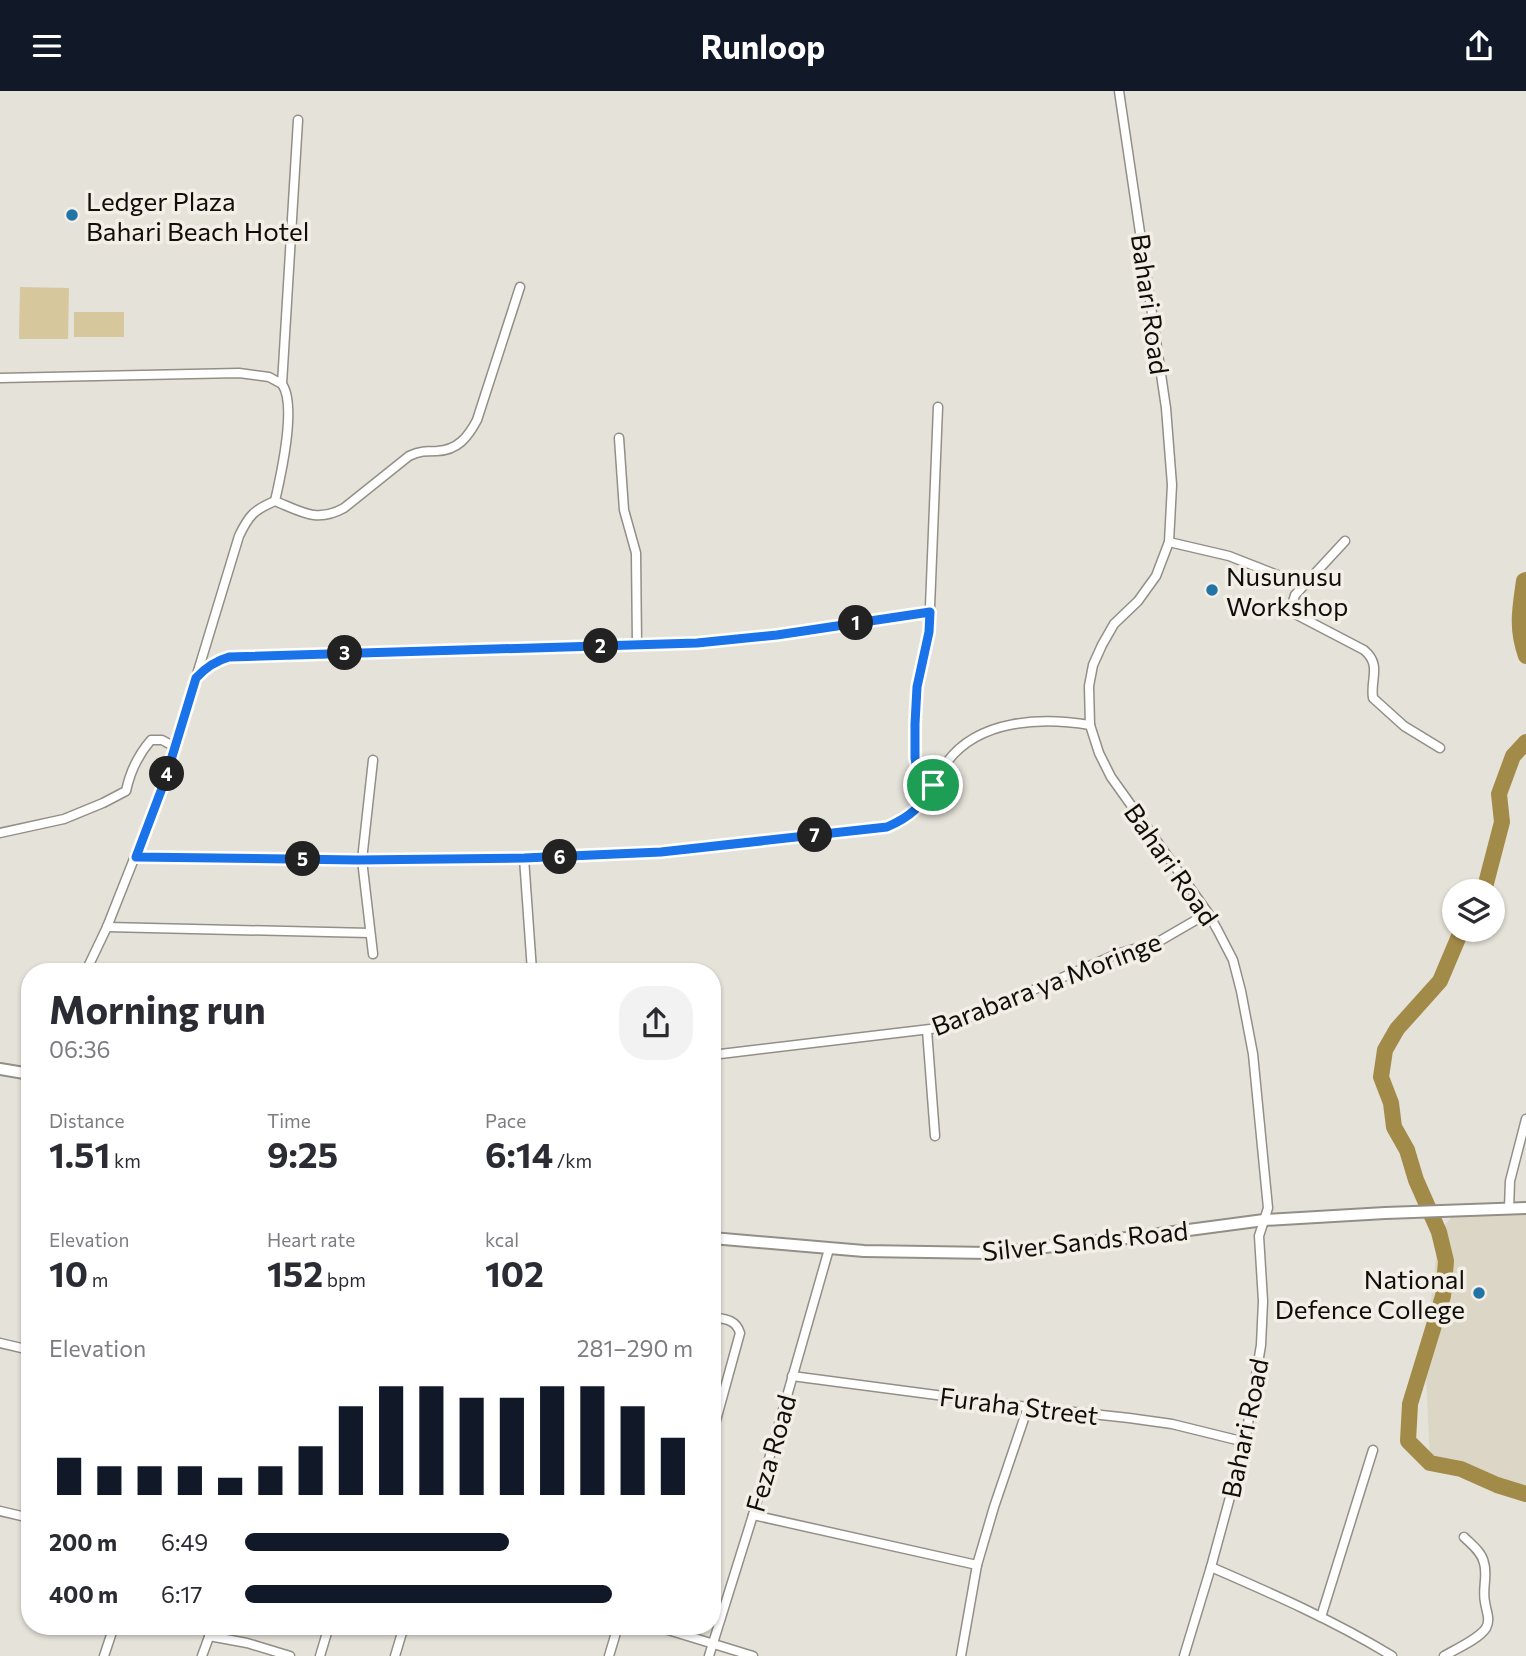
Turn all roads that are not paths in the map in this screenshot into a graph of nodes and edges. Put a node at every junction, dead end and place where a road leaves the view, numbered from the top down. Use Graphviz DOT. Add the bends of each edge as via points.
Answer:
graph roads {
  1 [pos="1119,91"];
  2 [pos="298,120"];
  3 [pos="520,287"];
  4 [pos="0,379"];
  5 [pos="282,384"];
  6 [pos="938,407"];
  7 [pos="619,438"];
  8 [pos="275,501"];
  9 [pos="1345,541"];
  10 [pos="1169,543"];
  11 [pos="1303,585"];
  12 [pos="930,612"];
  13 [pos="637,645"];
  14 [pos="196,678"];
  15 [pos="1090,725"];
  16 [pos="175,747"];
  17 [pos="1440,748"];
  18 [pos="373,760"];
  19 [pos="933,785"];
  20 [pos="0,833"];
  21 [pos="136,857"];
  22 [pos="524,858"];
  23 [pos="362,860"];
  24 [pos="1208,913"];
  25 [pos="107,927"];
  26 [pos="370,933"];
  27 [pos="373,954"];
  28 [pos="90,963"];
  29 [pos="531,963"];
  30 [pos="927,1030"];
  31 [pos="721,1054"];
  32 [pos="0,1069"];
  33 [pos="21,1072"];
  34 [pos="1526,1119"];
  35 [pos="935,1136"];
  36 [pos="1526,1208"];
  37 [pos="1508,1209"];
  38 [pos="1264,1220"];
  39 [pos="721,1239"];
  40 [pos="829,1249"];
  41 [pos="721,1319"];
  42 [pos="0,1343"];
  43 [pos="21,1348"];
  44 [pos="792,1377"];
  45 [pos="721,1388"];
  46 [pos="1028,1407"];
  47 [pos="1245,1442"];
  48 [pos="1373,1450"];
  49 [pos="0,1511"];
  50 [pos="753,1515"];
  51 [pos="21,1516"];
  52 [pos="1464,1537"];
  53 [pos="977,1565"];
  54 [pos="1211,1567"];
  55 [pos="721,1616"];
  56 [pos="1321,1617"];
  57 [pos="111,1635"];
  58 [pos="326,1635"];
  59 [pos="402,1635"];
  60 [pos="615,1635"];
  61 [pos="684,1635"];
  62 [pos="715,1635"];
  63 [pos="209,1636"];
  64 [pos="712,1644"];
  65 [pos="104,1656"];
  66 [pos="202,1656"];
  67 [pos="290,1656"];
  68 [pos="320,1656"];
  69 [pos="396,1656"];
  70 [pos="609,1656"];
  71 [pos="709,1656"];
  72 [pos="753,1656"];
  73 [pos="961,1656"];
  74 [pos="1184,1656"];
  75 [pos="1392,1656"];
  76 [pos="1444,1656"];
  1 -- 10 [label="street, Bahari Road" via="1166,408 1172,485"];
  2 -- 5 [label="street"];
  3 -- 8 [label="street" via="477,420 465,440 456,447 409,456 334,514 310,516"];
  4 -- 5 [label="street" via="239,373 269,377"];
  5 -- 8 [label="street" via="288,397 286,453"];
  6 -- 12 [label="street"];
  7 -- 13 [label="street" via="624,510 636,553"];
  8 -- 14 [label="street" via="246,520"];
  9 -- 11 [label="street"];
  10 -- 11 [label="street" via="1229,556"];
  10 -- 15 [label="street, Bahari Road" via="1156,576 1114,624 1093,665"];
  11 -- 17 [label="street" via="1293,600 1297,615 1370,655 1375,669 1373,698 1404,726"];
  12 -- 13 [label="street" via="777,635"];
  12 -- 19 [label="street" via="917,687 915,758 920,774"];
  13 -- 14 [label="street" via="229,657 216,661"];
  14 -- 16 [label="street"];
  15 -- 19 [label="street" via="1057,721 995,728 969,740 948,760"];
  15 -- 24 [label="street, Bahari Road" via="1111,777"];
  16 -- 20 [label="street" via="151,740 129,775 125,791 103,803 64,819"];
  16 -- 21 [label="street"];
  18 -- 23 [label="street"];
  19 -- 22 [label="street" via="906,818 887,827 661,852"];
  21 -- 23 [label="street"];
  21 -- 25 [label="street"];
  22 -- 23 [label="street"];
  22 -- 29 [label="street"];
  23 -- 26 [label="street"];
  24 -- 30 [label="street, Barabara ya Moringe" via="1158,942 1117,954 947,1027"];
  24 -- 38 [label="street, Bahari Road" via="1233,960 1253,1054 1268,1208"];
  25 -- 26 [label="street"];
  25 -- 28 [label="street"];
  26 -- 27 [label="street"];
  30 -- 31 [label="street, Barabara ya Moringe"];
  30 -- 35 [label="street"];
  32 -- 33 [label="street"];
  34 -- 37 [label="street" via="1510,1181"];
  36 -- 37 [label="street, Silver Sands Road"];
  37 -- 38 [label="street, Silver Sands Road"];
  38 -- 40 [label="street, Silver Sands Road" via="990,1252"];
  38 -- 47 [label="street, Bahari Road" via="1259,1236 1261,1345"];
  39 -- 40 [label="street, Silver Sands Road"];
  40 -- 44 [label="street, Feza Road"];
  41 -- 45 [label="street" via="732,1321 740,1333"];
  42 -- 43 [label="street"];
  44 -- 46 [label="street, Furaha Street"];
  44 -- 50 [label="street, Feza Road"];
  46 -- 47 [label="street, Furaha Street" via="1129,1417"];
  46 -- 53 [label="street"];
  47 -- 54 [label="street, Bahari Road"];
  48 -- 56 [label="street"];
  49 -- 51 [label="street"];
  50 -- 53 [label="street"];
  50 -- 55 [label="street, Feza Road"];
  52 -- 76 [label="street" via="1484,1561 1488,1621 1478,1636"];
  53 -- 73 [label="street"];
  54 -- 56 [label="street"];
  54 -- 74 [label="street, Bahari Road"];
  56 -- 75 [label="street"];
  57 -- 65 [label="street"];
  58 -- 68 [label="street"];
  59 -- 69 [label="street"];
  60 -- 70 [label="street"];
  61 -- 64 [label="street"];
  62 -- 64 [label="street, Feza Road"];
  63 -- 66 [label="street"];
  63 -- 67 [label="street"];
  64 -- 71 [label="street, Feza Road"];
  64 -- 72 [label="street"];
}
